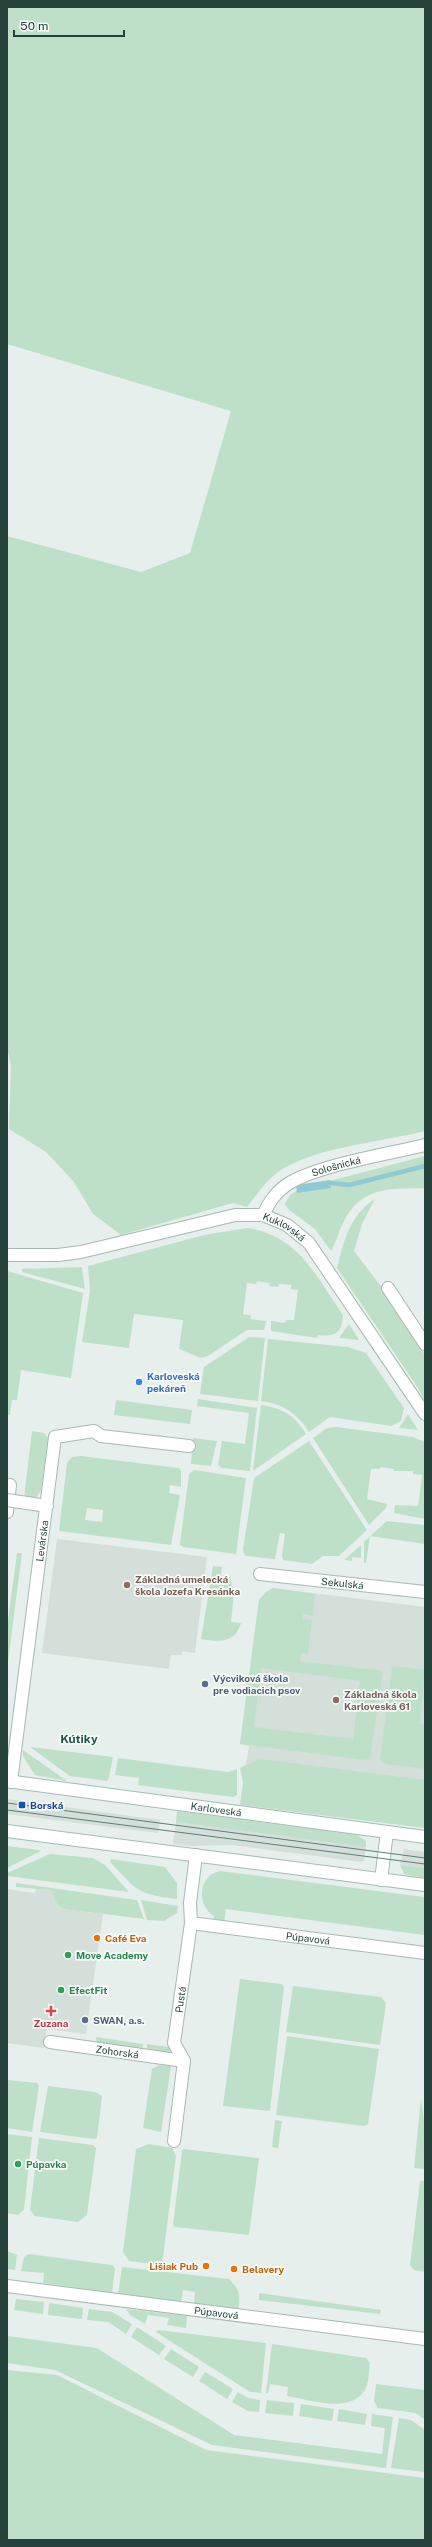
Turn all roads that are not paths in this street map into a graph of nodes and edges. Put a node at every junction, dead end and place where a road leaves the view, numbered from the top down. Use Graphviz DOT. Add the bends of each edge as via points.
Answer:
graph roads {
  1 [pos="425,1145"];
  2 [pos="263,1215"];
  3 [pos="7,1255"];
  4 [pos="388,1288"];
  5 [pos="425,1344"];
  6 [pos="425,1414"];
  7 [pos="190,1446"];
  8 [pos="10,1485"];
  9 [pos="7,1500"];
  10 [pos="47,1506"];
  11 [pos="7,1512"];
  12 [pos="260,1574"];
  13 [pos="425,1592"];
  14 [pos="12,1738"];
  15 [pos="9,1782"];
  16 [pos="7,1831"];
  17 [pos="387,1832"];
  18 [pos="425,1836"];
  19 [pos="196,1855"];
  20 [pos="381,1880"];
  21 [pos="425,1886"];
  22 [pos="191,1923"];
  23 [pos="425,1953"];
  24 [pos="50,2042"];
  25 [pos="184,2061"];
  26 [pos="174,2141"];
  27 [pos="7,2286"];
  28 [pos="425,2339"];
  1 -- 2 [label="street, Sološnická" via="314,1172 286,1186 270,1200"];
  2 -- 3 [label="street, Kuklovská" via="235,1215 82,1252 58,1255"];
  2 -- 6 [label="street, Kuklovská" via="288,1226 308,1243"];
  4 -- 5 [label="street"];
  7 -- 10 [label="street, Levárska" via="101,1436 94,1431 55,1436"];
  8 -- 11 [label="street"];
  9 -- 10 [label="street, bridge"];
  10 -- 14 [label="street, Levárska"];
  12 -- 13 [label="street, Sekulská"];
  14 -- 15 [label="street, Levárska"];
  15 -- 17 [label="street, Karloveská"];
  16 -- 19 [label="street"];
  17 -- 18 [label="street, Karloveská"];
  17 -- 20 [label="street"];
  19 -- 20 [label="street"];
  19 -- 22 [label="street, Pustá" via="190,1904"];
  20 -- 21 [label="street"];
  22 -- 23 [label="street, Púpavová"];
  22 -- 25 [label="street, Pustá" via="174,2043"];
  24 -- 25 [label="street, Zohorská"];
  25 -- 26 [label="street"];
  27 -- 28 [label="street, Púpavová"];
}
